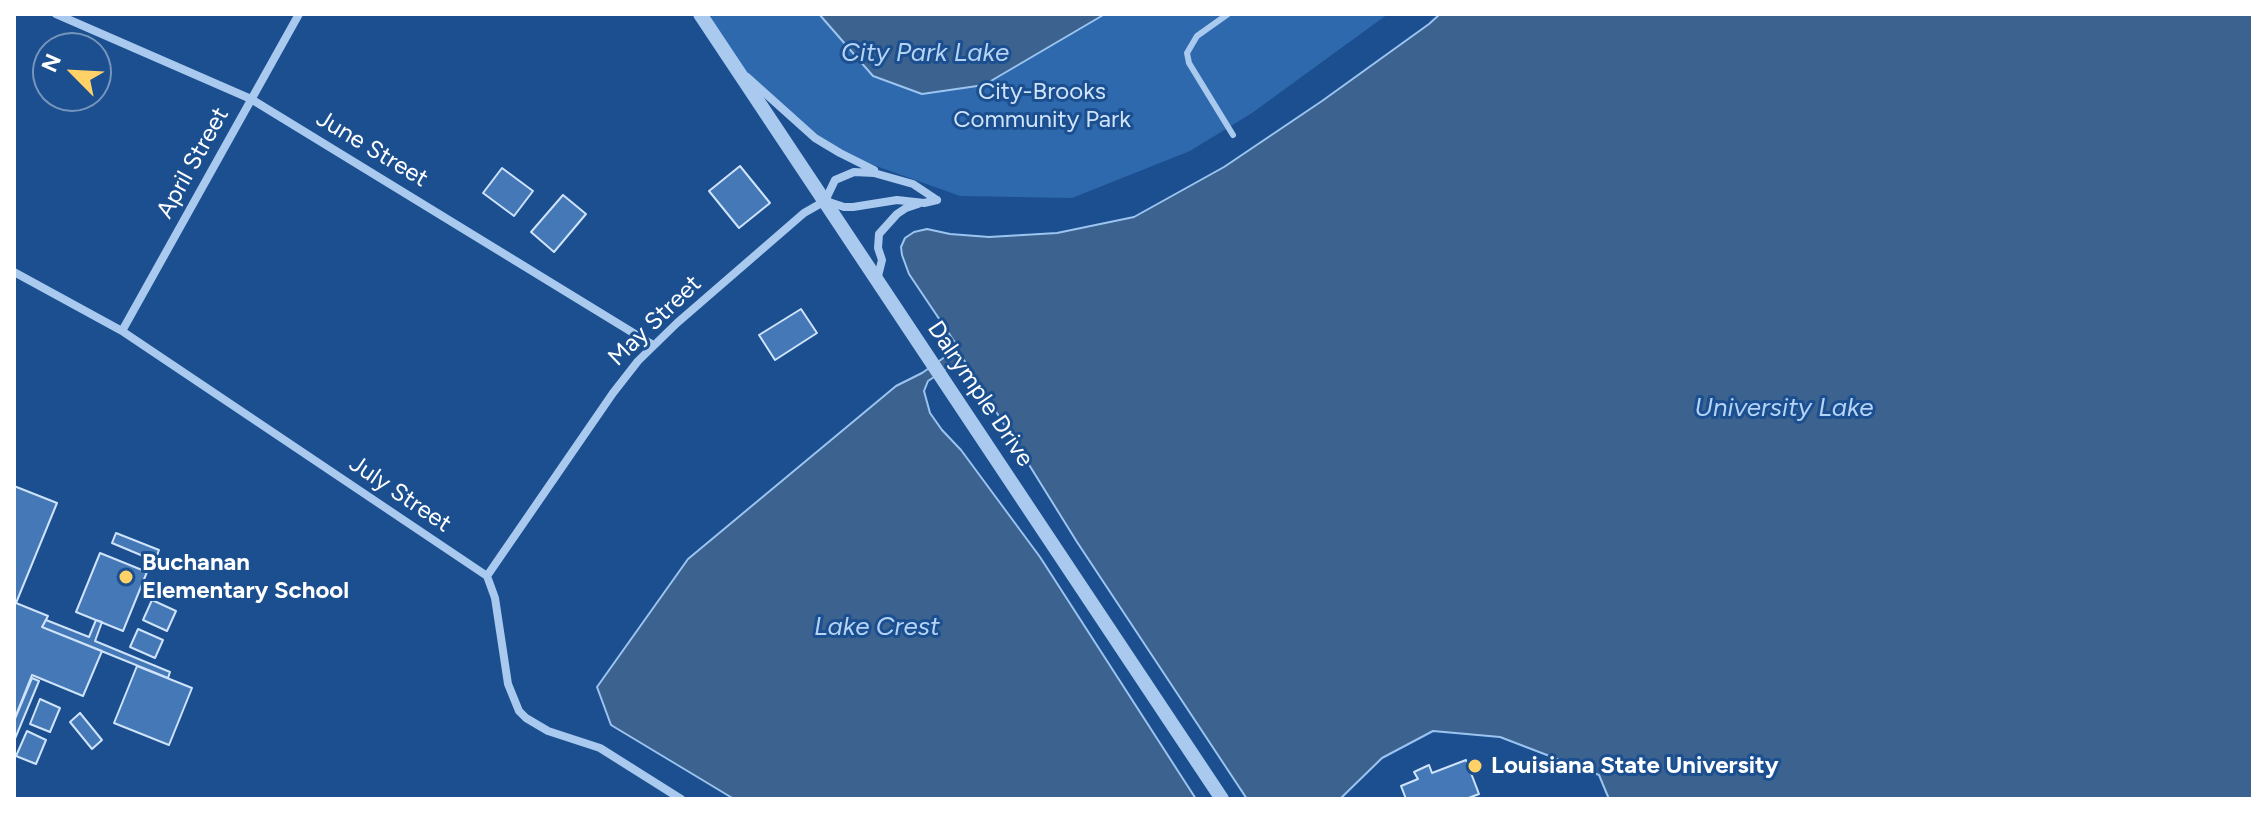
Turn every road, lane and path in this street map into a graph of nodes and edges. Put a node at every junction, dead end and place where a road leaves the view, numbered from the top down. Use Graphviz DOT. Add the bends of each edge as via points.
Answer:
graph roads {
  1 [pos="56,14"];
  2 [pos="299,14"];
  3 [pos="700,14"];
  4 [pos="1228,14"];
  5 [pos="740,72"];
  6 [pos="251,99"];
  7 [pos="1233,135"];
  8 [pos="886,176"];
  9 [pos="825,201"];
  10 [pos="924,203"];
  11 [pos="14,272"];
  12 [pos="877,281"];
  13 [pos="122,331"];
  14 [pos="653,345"];
  15 [pos="487,576"];
  16 [pos="681,799"];
  17 [pos="1222,799"];
  1 -- 6 [label="street, June Street"];
  2 -- 6 [label="street, April Street"];
  3 -- 5 [label="street, Dalrymple Drive"];
  4 -- 7 [label="lane" via="1197,36 1187,53"];
  5 -- 8 [label="street" via="815,138"];
  5 -- 9 [label="street, Dalrymple Drive"];
  6 -- 13 [label="street, April Street"];
  6 -- 14 [label="street, June Street"];
  8 -- 9 [label="street, May Street" via="843,176 835,180"];
  8 -- 10 [label="street, May Street" via="913,184 937,200"];
  9 -- 10 [label="street" via="844,207 897,200"];
  9 -- 12 [label="street, Dalrymple Drive"];
  9 -- 14 [label="street, May Street" via="804,213"];
  10 -- 12 [label="street" via="906,208 883,228"];
  11 -- 13 [label="street, July Street"];
  12 -- 17 [label="street, Dalrymple Drive"];
  13 -- 15 [label="street, July Street"];
  14 -- 15 [label="street, May Street" via="625,376"];
  15 -- 16 [label="street" via="508,684 519,711 548,731 600,748"];
}
